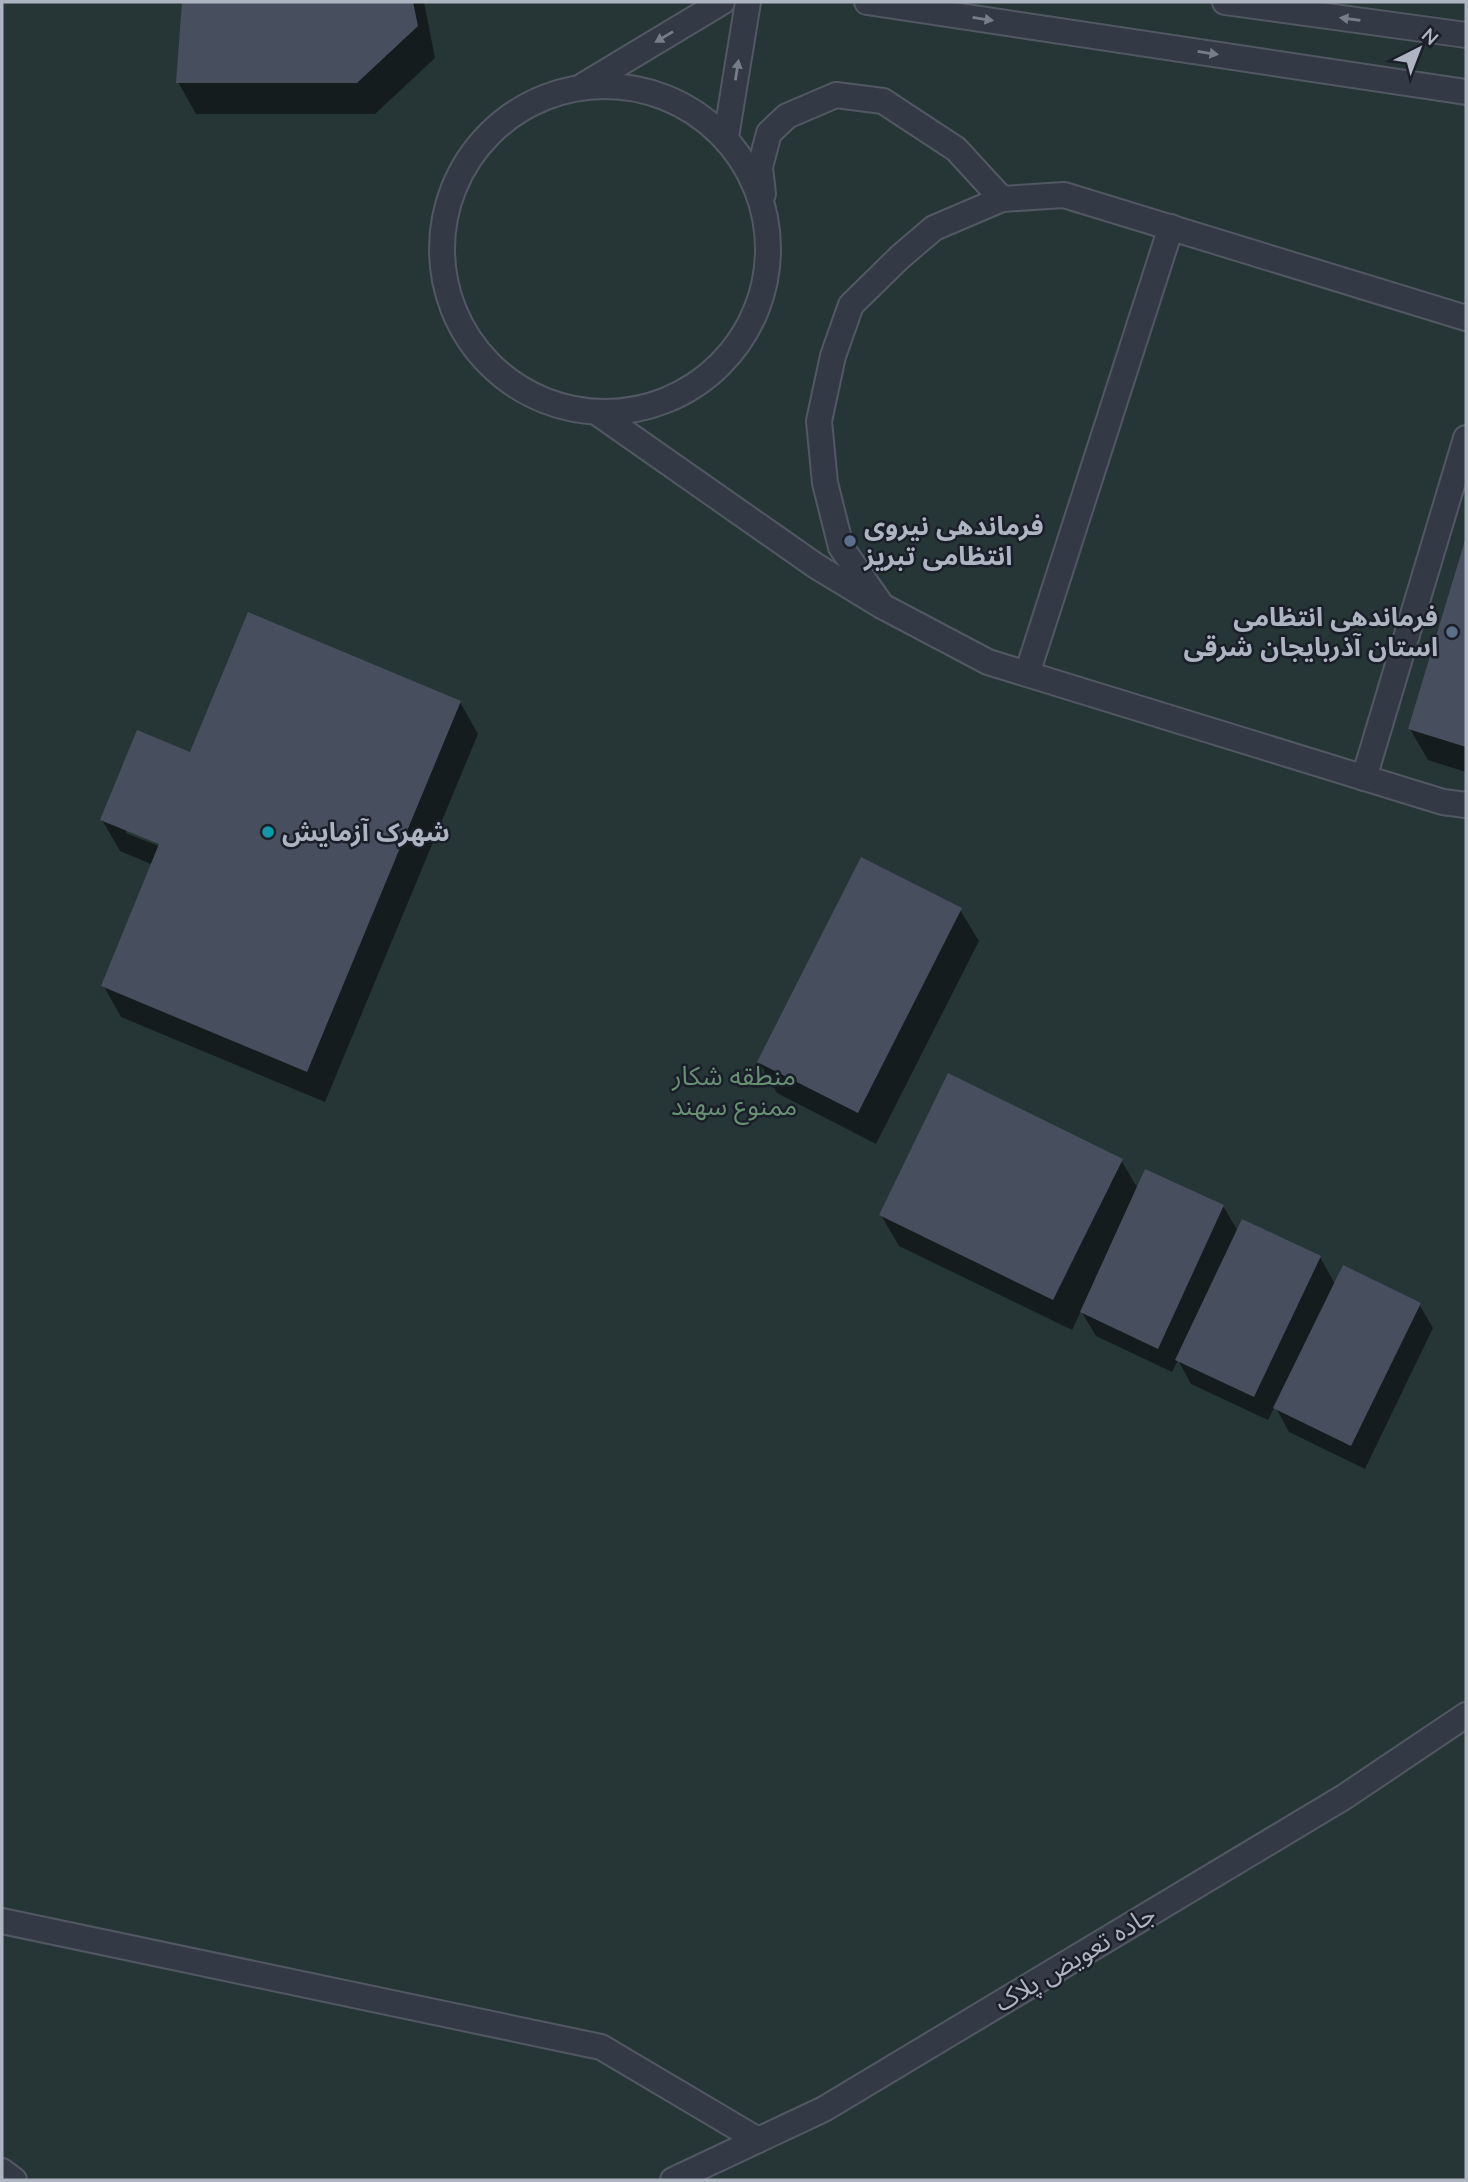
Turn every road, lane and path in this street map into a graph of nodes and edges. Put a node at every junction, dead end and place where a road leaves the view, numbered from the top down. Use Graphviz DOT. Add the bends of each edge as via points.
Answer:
graph roads {
  1 [pos="722,2"];
  2 [pos="748,2"];
  3 [pos="867,2"];
  4 [pos="1225,2"];
  5 [pos="1466,35"];
  6 [pos="584,85"];
  7 [pos="1466,92"];
  8 [pos="726,137"];
  9 [pos="1002,199"];
  10 [pos="765,216"];
  11 [pos="1171,228"];
  12 [pos="1466,318"];
  13 [pos="600,414"];
  14 [pos="1466,438"];
  15 [pos="882,606"];
  16 [pos="1027,674"];
  17 [pos="1364,778"];
  18 [pos="1466,804"];
  19 [pos="1466,1715"];
  20 [pos="2,1921"];
  21 [pos="758,2140"];
  22 [pos="2,2171"];
  23 [pos="14,2180"];
  24 [pos="673,2180"];
  1 -- 6 [label="lane, one-way"];
  8 -- 2 [label="lane, one-way"];
  3 -- 7 [label="lane, one-way"];
  5 -- 4 [label="lane, one-way"];
  6 -- 8 [label="lane" via="636,88 661,96 685,105"];
  6 -- 13 [label="lane" via="535,100 492,129 461,169 443,218 442,274 460,328 496,372 544,402"];
  8 -- 10 [label="lane" via="755,181"];
  9 -- 10 [label="lane" via="956,149 883,101 836,95 787,116 769,133 760,167"];
  9 -- 11 [label="lane" via="1064,195"];
  9 -- 15 [label="lane" via="934,228 900,257 851,305 833,356 819,421 825,483 842,547"];
  10 -- 13 [label="lane" via="769,231 765,287 743,339 706,380 655,406"];
  11 -- 12 [label="lane"];
  11 -- 16 [label="lane"];
  13 -- 15 [label="lane" via="816,566"];
  14 -- 17 [label="lane"];
  15 -- 16 [label="lane" via="988,662"];
  16 -- 17 [label="lane"];
  17 -- 18 [label="lane" via="1443,802"];
  19 -- 21 [label="lane, جاده تعویض پلاک" via="1344,1797 824,2109"];
  20 -- 21 [label="lane" via="601,2047"];
  21 -- 24 [label="lane, جاده تعویض پلاک"];
  22 -- 23 [label="lane"];
}
